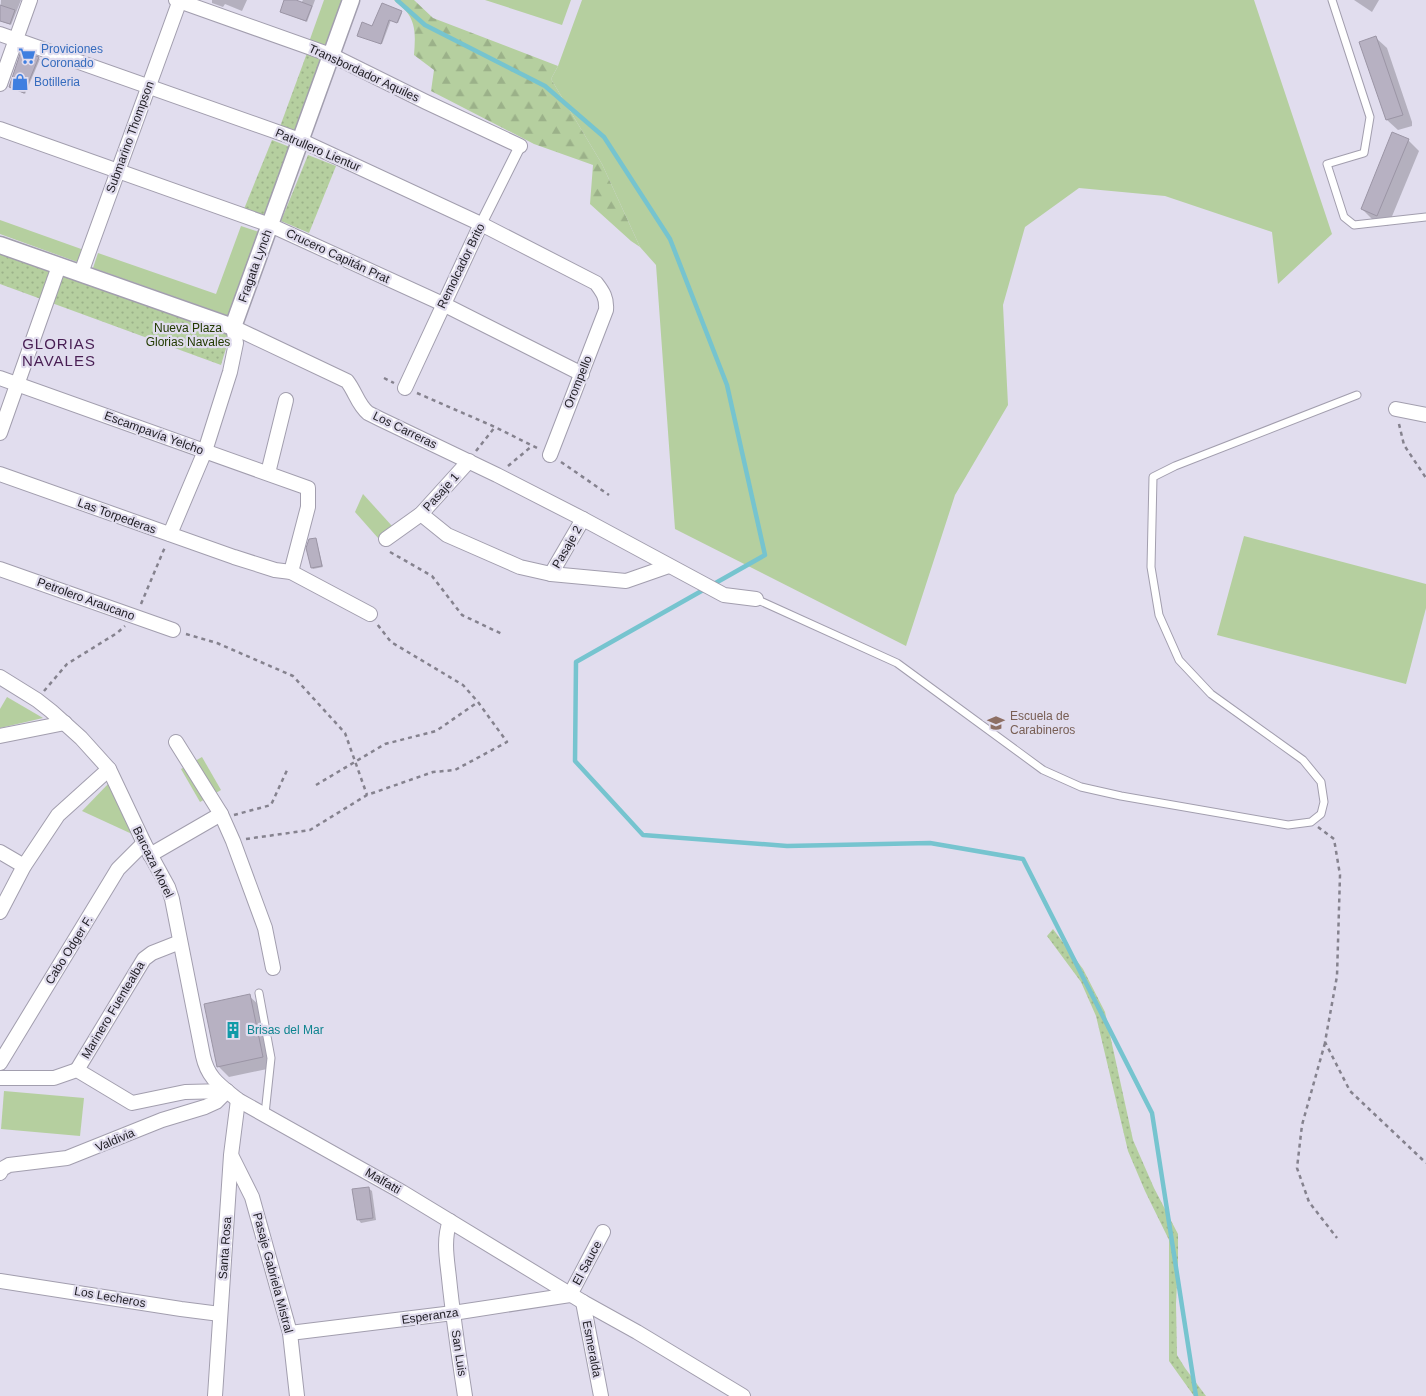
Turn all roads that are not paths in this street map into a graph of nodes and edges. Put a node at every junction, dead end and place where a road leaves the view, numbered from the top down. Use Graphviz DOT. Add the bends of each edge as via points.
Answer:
graph roads {
  1 [pos="30,0"];
  2 [pos="178,0"];
  3 [pos="351,0"];
  4 [pos="1332,0"];
  5 [pos="0,34"];
  6 [pos="16,40"];
  7 [pos="331,55"];
  8 [pos="0,84"];
  9 [pos="148,86"];
  10 [pos="0,129"];
  11 [pos="300,140"];
  12 [pos="520,146"];
  13 [pos="118,171"];
  14 [pos="1426,217"];
  15 [pos="481,224"];
  16 [pos="270,225"];
  17 [pos="0,245"];
  18 [pos="59,266"];
  19 [pos="81,273"];
  20 [pos="443,304"];
  21 [pos="606,310"];
  22 [pos="233,327"];
  23 [pos="582,374"];
  24 [pos="0,378"];
  25 [pos="17,384"];
  26 [pos="404,388"];
  27 [pos="1357,395"];
  28 [pos="286,400"];
  29 [pos="1396,409"];
  30 [pos="1426,416"];
  31 [pos="0,433"];
  32 [pos="205,451"];
  33 [pos="550,455"];
  34 [pos="469,461"];
  35 [pos="268,473"];
  36 [pos="0,474"];
  37 [pos="421,514"];
  38 [pos="583,519"];
  39 [pos="170,534"];
  40 [pos="386,539"];
  41 [pos="669,566"];
  42 [pos="0,569"];
  43 [pos="291,572"];
  44 [pos="551,574"];
  45 [pos="756,600"];
  46 [pos="370,614"];
  47 [pos="173,630"];
  48 [pos="0,677"];
  49 [pos="65,723"];
  50 [pos="0,736"];
  51 [pos="176,742"];
  52 [pos="109,769"];
  53 [pos="222,816"];
  54 [pos="147,849"];
  55 [pos="0,852"];
  56 [pos="24,866"];
  57 [pos="0,912"];
  58 [pos="180,942"];
  59 [pos="273,968"];
  60 [pos="259,993"];
  61 [pos="0,1062"];
  62 [pos="77,1070"];
  63 [pos="0,1078"];
  64 [pos="233,1096"];
  65 [pos="265,1114"];
  66 [pos="231,1155"];
  67 [pos="0,1174"];
  68 [pos="450,1221"];
  69 [pos="603,1232"];
  70 [pos="0,1280"];
  71 [pos="570,1295"];
  72 [pos="583,1302"];
  73 [pos="452,1313"];
  74 [pos="220,1314"];
  75 [pos="290,1333"];
  76 [pos="215,1396"];
  77 [pos="297,1396"];
  78 [pos="465,1396"];
  79 [pos="601,1396"];
  80 [pos="742,1396"];
  1 -- 6 [label="street"];
  2 -- 7 [label="street, Transbordador Aquiles"];
  2 -- 9 [label="street, Submarino Thompson"];
  3 -- 7 [label="street, Fragata Lynch"];
  4 -- 14 [label="lane" via="1370,117 1364,154 1327,164 1344,217 1354,225"];
  5 -- 6 [label="street, Patrullero Lientur"];
  6 -- 8 [label="street"];
  6 -- 9 [label="street, Patrullero Lientur"];
  7 -- 11 [label="street, Fragata Lynch"];
  7 -- 12 [label="street, Transbordador Aquiles"];
  9 -- 11 [label="street, Patrullero Lientur"];
  9 -- 13 [label="street, Submarino Thompson"];
  10 -- 13 [label="street, Crucero Capitán Prat"];
  11 -- 15 [label="street, Patrullero Lientur"];
  11 -- 16 [label="street, Fragata Lynch"];
  12 -- 15 [label="street, Remolcador Brito"];
  13 -- 16 [label="street, Crucero Capitán Prat"];
  13 -- 19 [label="street, Submarino Thompson"];
  15 -- 20 [label="street, Remolcador Brito"];
  15 -- 21 [label="street, Patrullero Lientur" via="596,283 607,302"];
  16 -- 20 [label="street, Crucero Capitán Prat"];
  16 -- 22 [label="street, Fragata Lynch"];
  17 -- 18 [label="street, Los Carreras"];
  18 -- 19 [label="street, Los Carreras"];
  18 -- 25 [label="street"];
  19 -- 22 [label="street, Los Carreras"];
  20 -- 23 [label="street, Crucero Capitán Prat"];
  20 -- 26 [label="street, Remolcador Brito"];
  21 -- 23 [label="street, Orompello"];
  22 -- 32 [label="street, Fragata Lynch" via="236,342 230,372"];
  22 -- 34 [label="street, Los Carreras" via="347,381 368,412"];
  23 -- 33 [label="street, Orompello"];
  24 -- 25 [label="street, Escampavía Yelcho"];
  25 -- 31 [label="street"];
  25 -- 32 [label="street, Escampavía Yelcho"];
  27 -- 45 [label="lane" via="1153,477 1151,567 1159,615 1179,660 1211,694 1303,760 1321,782 1324,802 1321,814 1311,822 1288,825 1082,787 1043,770 897,663"];
  28 -- 35 [label="street"];
  29 -- 30 [label="street"];
  32 -- 35 [label="street, Escampavía Yelcho"];
  32 -- 39 [label="street, Fragata Lynch"];
  34 -- 37 [label="street, Pasaje 1"];
  34 -- 38 [label="street, Los Carreras"];
  35 -- 43 [label="street, Escampavía Yelcho" via="308,488 308,507"];
  36 -- 39 [label="street, Las Torpederas"];
  37 -- 40 [label="street, Pasaje 1"];
  37 -- 44 [label="street" via="448,535 520,567"];
  38 -- 41 [label="street, Los Carreras"];
  38 -- 44 [label="street, Pasaje 2"];
  39 -- 43 [label="street, Las Torpederas" via="275,570"];
  41 -- 44 [label="street" via="626,581"];
  41 -- 45 [label="street, Los Carreras" via="724,595"];
  42 -- 47 [label="street, Petrolero Araucano"];
  43 -- 46 [label="street, Las Torpederas"];
  48 -- 49 [label="street, Barcaza Morel" via="37,700"];
  49 -- 50 [label="street"];
  49 -- 52 [label="street, Barcaza Morel"];
  51 -- 53 [label="street"];
  52 -- 54 [label="street, Barcaza Morel"];
  52 -- 56 [label="street" via="58,815"];
  53 -- 54 [label="street"];
  53 -- 59 [label="street" via="265,928"];
  54 -- 58 [label="street, Barcaza Morel" via="170,893"];
  54 -- 61 [label="street, Cabo Odger F." via="118,869"];
  55 -- 56 [label="street"];
  56 -- 57 [label="street"];
  58 -- 62 [label="street, Marinero Fuentealba" via="152,952 144,959"];
  58 -- 64 [label="street, Barcaza Morel" via="206,1067 214,1081"];
  60 -- 65 [label="lane" via="271,1058"];
  62 -- 63 [label="street" via="54,1078"];
  62 -- 64 [label="street, Malfatti" via="132,1103 184,1092"];
  64 -- 65 [label="street, Malfatti"];
  64 -- 66 [label="street, Santa Rosa"];
  64 -- 67 [label="street, Valdivia" via="162,1120 87,1152 67,1158 9,1165"];
  65 -- 68 [label="street, Malfatti"];
  66 -- 74 [label="street, Santa Rosa"];
  66 -- 75 [label="street, Pasaje Gabriela Mistral" via="252,1198"];
  68 -- 71 [label="street, Malfatti"];
  68 -- 73 [label="street, San Luis" via="445,1235"];
  69 -- 71 [label="street, El Sauce"];
  70 -- 74 [label="street, Los Lecheros"];
  71 -- 72 [label="street, Malfatti"];
  71 -- 73 [label="street, Esperanza"];
  72 -- 79 [label="street, Esmeralda"];
  72 -- 80 [label="street, Malfatti"];
  73 -- 75 [label="street, Esperanza"];
  73 -- 78 [label="street, San Luis"];
  74 -- 76 [label="street, Santa Rosa"];
  75 -- 77 [label="street, Pasaje Gabriela Mistral"];
}
